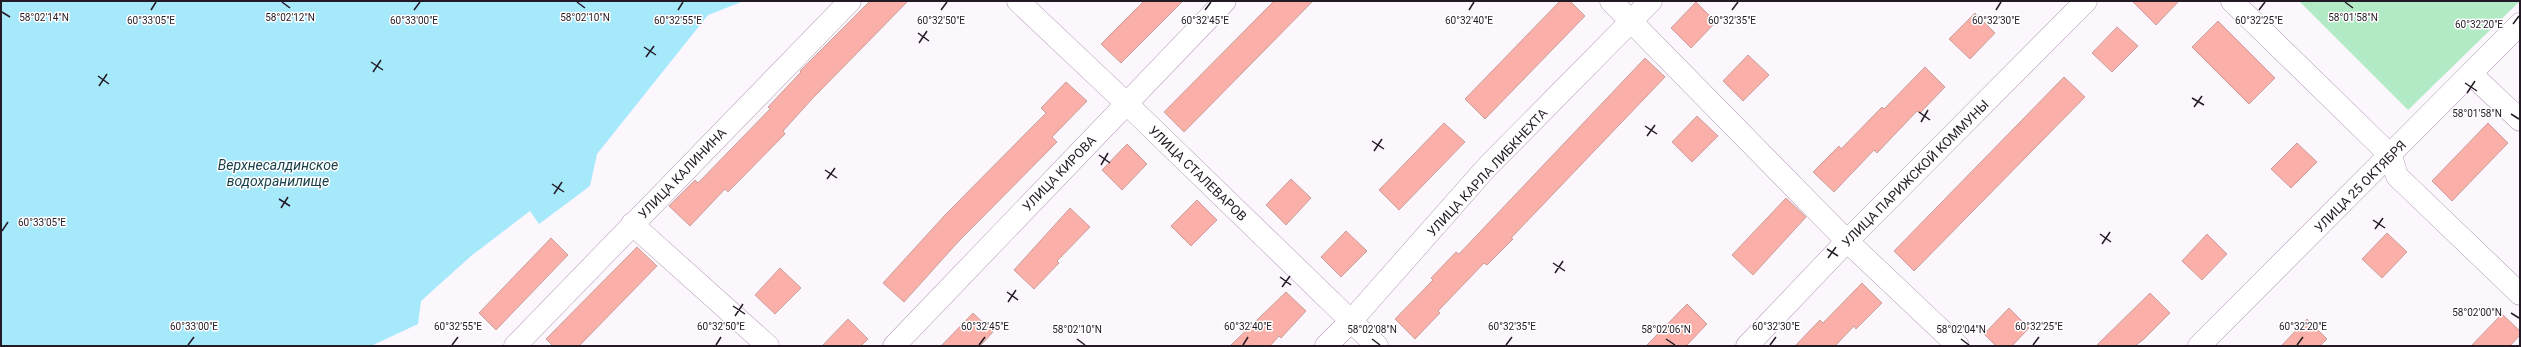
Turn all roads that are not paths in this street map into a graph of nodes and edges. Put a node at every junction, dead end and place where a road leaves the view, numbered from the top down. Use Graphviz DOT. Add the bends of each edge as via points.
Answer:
graph roads {
  1 [pos="850,1"];
  2 [pos="1018,1"];
  3 [pos="1225,1"];
  4 [pos="1611,1"];
  5 [pos="1651,1"];
  6 [pos="2086,1"];
  7 [pos="2232,1"];
  8 [pos="1632,22"];
  9 [pos="2520,24"];
  10 [pos="2471,74"];
  11 [pos="1126,103"];
  12 [pos="2520,120"];
  13 [pos="2391,156"];
  14 [pos="632,224"];
  15 [pos="1847,241"];
  16 [pos="2520,294"];
  17 [pos="1350,321"];
  18 [pos="515,346"];
  19 [pos="768,346"];
  20 [pos="894,346"];
  21 [pos="1326,346"];
  22 [pos="1377,346"];
  23 [pos="1747,346"];
  24 [pos="1958,346"];
  25 [pos="2199,346"];
  1 -- 14 [label="street, УЛИЦА КАЛИНИНА"];
  2 -- 11 [label="street, УЛИЦА СТАЛЕВАРОВ"];
  3 -- 11 [label="street, УЛИЦА КИРОВА"];
  4 -- 8 [label="street"];
  5 -- 8 [label="street, УЛИЦА КАРЛА ЛИБКНЕХТА"];
  6 -- 15 [label="street, УЛИЦА ПАРИЖСКОЙ КОММУНЫ"];
  7 -- 13 [label="street"];
  8 -- 15 [label="street"];
  8 -- 17 [label="street, УЛИЦА КАРЛА ЛИБКНЕХТА" via="1488,167"];
  9 -- 10 [label="street, УЛИЦА 25 ОКТЯБРЯ"];
  10 -- 12 [label="street"];
  10 -- 13 [label="street, УЛИЦА 25 ОКТЯБРЯ"];
  11 -- 17 [label="street, УЛИЦА СТАЛЕВАРОВ"];
  11 -- 20 [label="street, УЛИЦА КИРОВА"];
  13 -- 16 [label="street" via="2398,176"];
  13 -- 25 [label="street, УЛИЦА 25 ОКТЯБРЯ"];
  14 -- 18 [label="street, УЛИЦА КАЛИНИНА"];
  14 -- 19 [label="street"];
  15 -- 23 [label="street, УЛИЦА ПАРИЖСКОЙ КОММУНЫ"];
  15 -- 24 [label="street"];
  17 -- 21 [label="street, УЛИЦА КАРЛА ЛИБКНЕХТА"];
  17 -- 22 [label="street, УЛИЦА СТАЛЕВАРОВ"];
}
